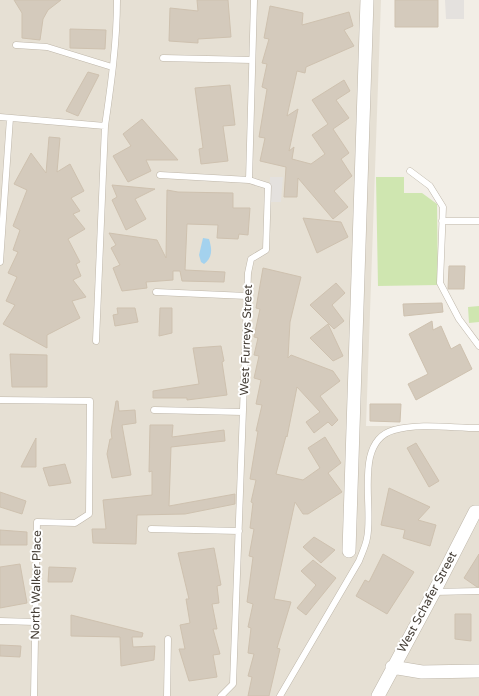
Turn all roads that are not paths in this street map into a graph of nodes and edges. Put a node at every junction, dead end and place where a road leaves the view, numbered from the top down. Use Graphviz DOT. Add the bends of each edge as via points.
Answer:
graph roads {
  1 [pos="117,0"];
  2 [pos="254,0"];
  3 [pos="367,0"];
  4 [pos="16,45"];
  5 [pos="163,58"];
  6 [pos="252,60"];
  7 [pos="112,67"];
  8 [pos="0,117"];
  9 [pos="10,118"];
  10 [pos="105,126"];
  11 [pos="410,171"];
  12 [pos="160,175"];
  13 [pos="249,180"];
  14 [pos="442,221"];
  15 [pos="479,221"];
  16 [pos="0,262"];
  17 [pos="156,292"];
  18 [pos="247,296"];
  19 [pos="96,341"];
  20 [pos="479,346"];
  21 [pos="0,400"];
  22 [pos="154,410"];
  23 [pos="243,412"];
  24 [pos="479,428"];
  25 [pos="479,512"];
  26 [pos="151,529"];
  27 [pos="239,531"];
  28 [pos="349,551"];
  29 [pos="479,591"];
  30 [pos="434,592"];
  31 [pos="0,621"];
  32 [pos="35,622"];
  33 [pos="168,640"];
  34 [pos="392,667"];
  35 [pos="479,671"];
  36 [pos="34,696"];
  37 [pos="167,696"];
  38 [pos="221,696"];
  39 [pos="280,696"];
  40 [pos="378,696"];
  1 -- 7 [label="lane"];
  2 -- 6 [label="lane"];
  3 -- 28 [label="street"];
  4 -- 7 [label="lane" via="47,47"];
  5 -- 6 [label="lane"];
  6 -- 13 [label="lane"];
  7 -- 10 [label="lane"];
  8 -- 9 [label="lane"];
  9 -- 10 [label="lane"];
  9 -- 16 [label="lane"];
  10 -- 19 [label="lane"];
  11 -- 14 [label="lane" via="430,186 443,207"];
  12 -- 13 [label="lane"];
  13 -- 18 [label="lane, West Furreys Street" via="268,186 266,250 251,259"];
  14 -- 15 [label="lane"];
  14 -- 20 [label="lane" via="440,282 459,319"];
  17 -- 18 [label="lane"];
  18 -- 23 [label="lane, West Furreys Street"];
  21 -- 32 [label="lane, North Walker Place" via="90,401 89,514 75,523 37,522"];
  22 -- 23 [label="lane"];
  23 -- 27 [label="lane, West Furreys Street"];
  24 -- 39 [label="lane" via="393,430 376,440 370,453 368,537 359,561"];
  25 -- 30 [label="street, West Schafer Street" via="475,512"];
  26 -- 27 [label="lane"];
  27 -- 38 [label="lane, West Furreys Street" via="233,684"];
  29 -- 30 [label="lane"];
  30 -- 34 [label="street, West Schafer Street"];
  31 -- 32 [label="lane"];
  32 -- 36 [label="lane, North Walker Place"];
  33 -- 37 [label="lane"];
  34 -- 35 [label="street" via="422,672"];
  34 -- 40 [label="street, West Schafer Street"];
}
